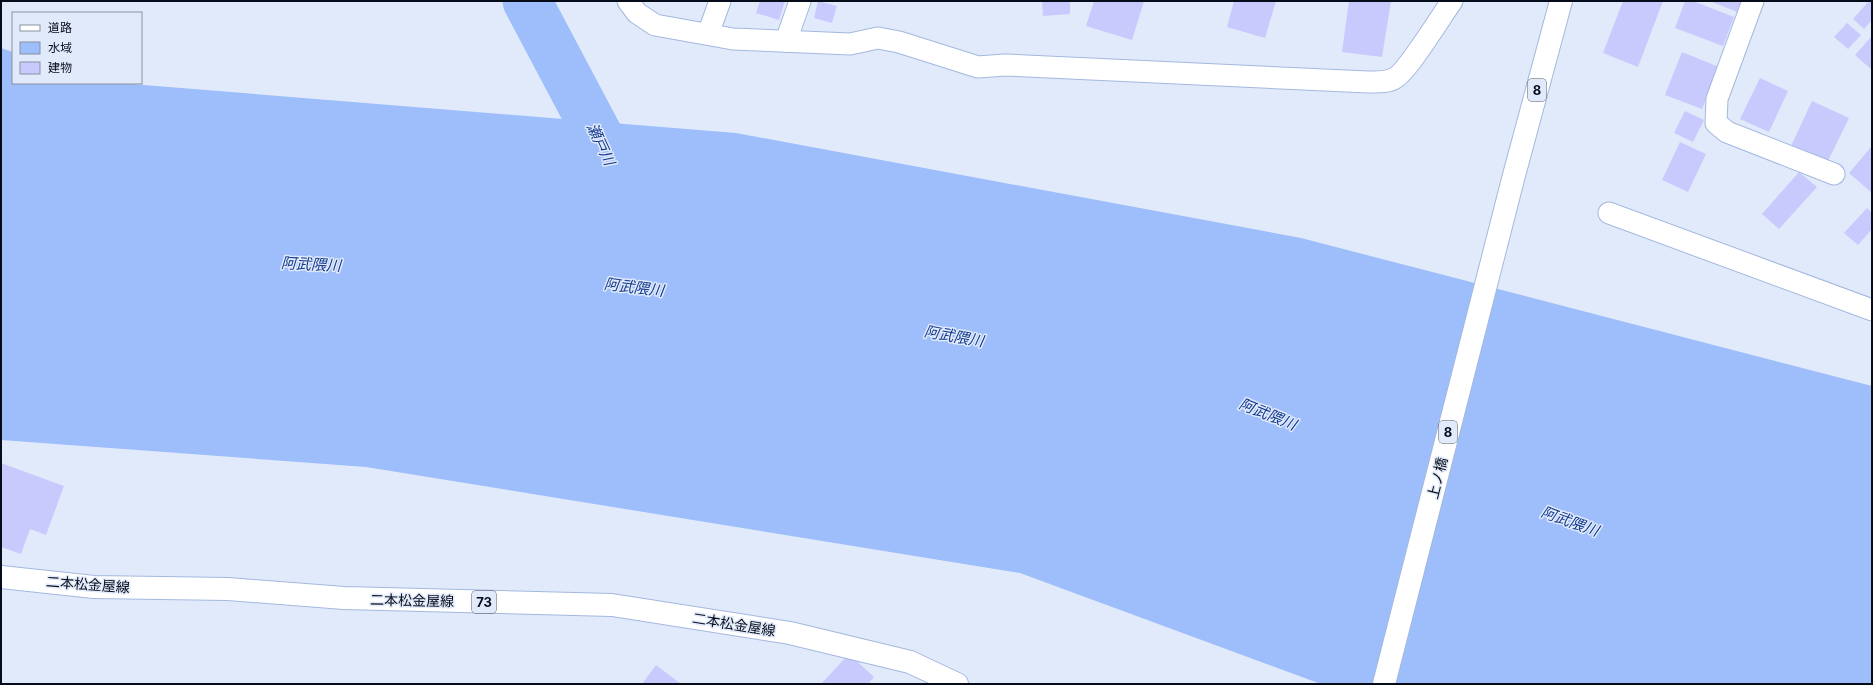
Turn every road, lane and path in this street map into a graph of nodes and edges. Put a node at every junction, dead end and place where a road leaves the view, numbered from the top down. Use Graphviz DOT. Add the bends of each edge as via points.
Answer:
graph roads {
  1 [pos="628,1"];
  2 [pos="720,1"];
  3 [pos="800,1"];
  4 [pos="1452,1"];
  5 [pos="1561,1"];
  6 [pos="1753,1"];
  7 [pos="708,34"];
  8 [pos="786,42"];
  9 [pos="1834,174"];
  10 [pos="1609,213"];
  11 [pos="1872,310"];
  12 [pos="1,577"];
  13 [pos="956,684"];
  14 [pos="1384,684"];
  1 -- 7 [label="street" via="637,13 655,25"];
  2 -- 7 [label="street"];
  3 -- 8 [label="street"];
  4 -- 8 [label="street" via="1402,71 1396,78 1385,82 1005,64 978,67 899,42 878,38 850,44"];
  5 -- 14 [label="main road, 上ノ橋 / 8" via="1512,179"];
  6 -- 9 [label="street" via="1717,100 1716,123 1727,132"];
  7 -- 8 [label="street" via="733,39"];
  10 -- 11 [label="street"];
  12 -- 13 [label="main road, 二本松金屋線 / 73" via="94,587 228,589 344,598 612,605 790,633 910,662"];
}
